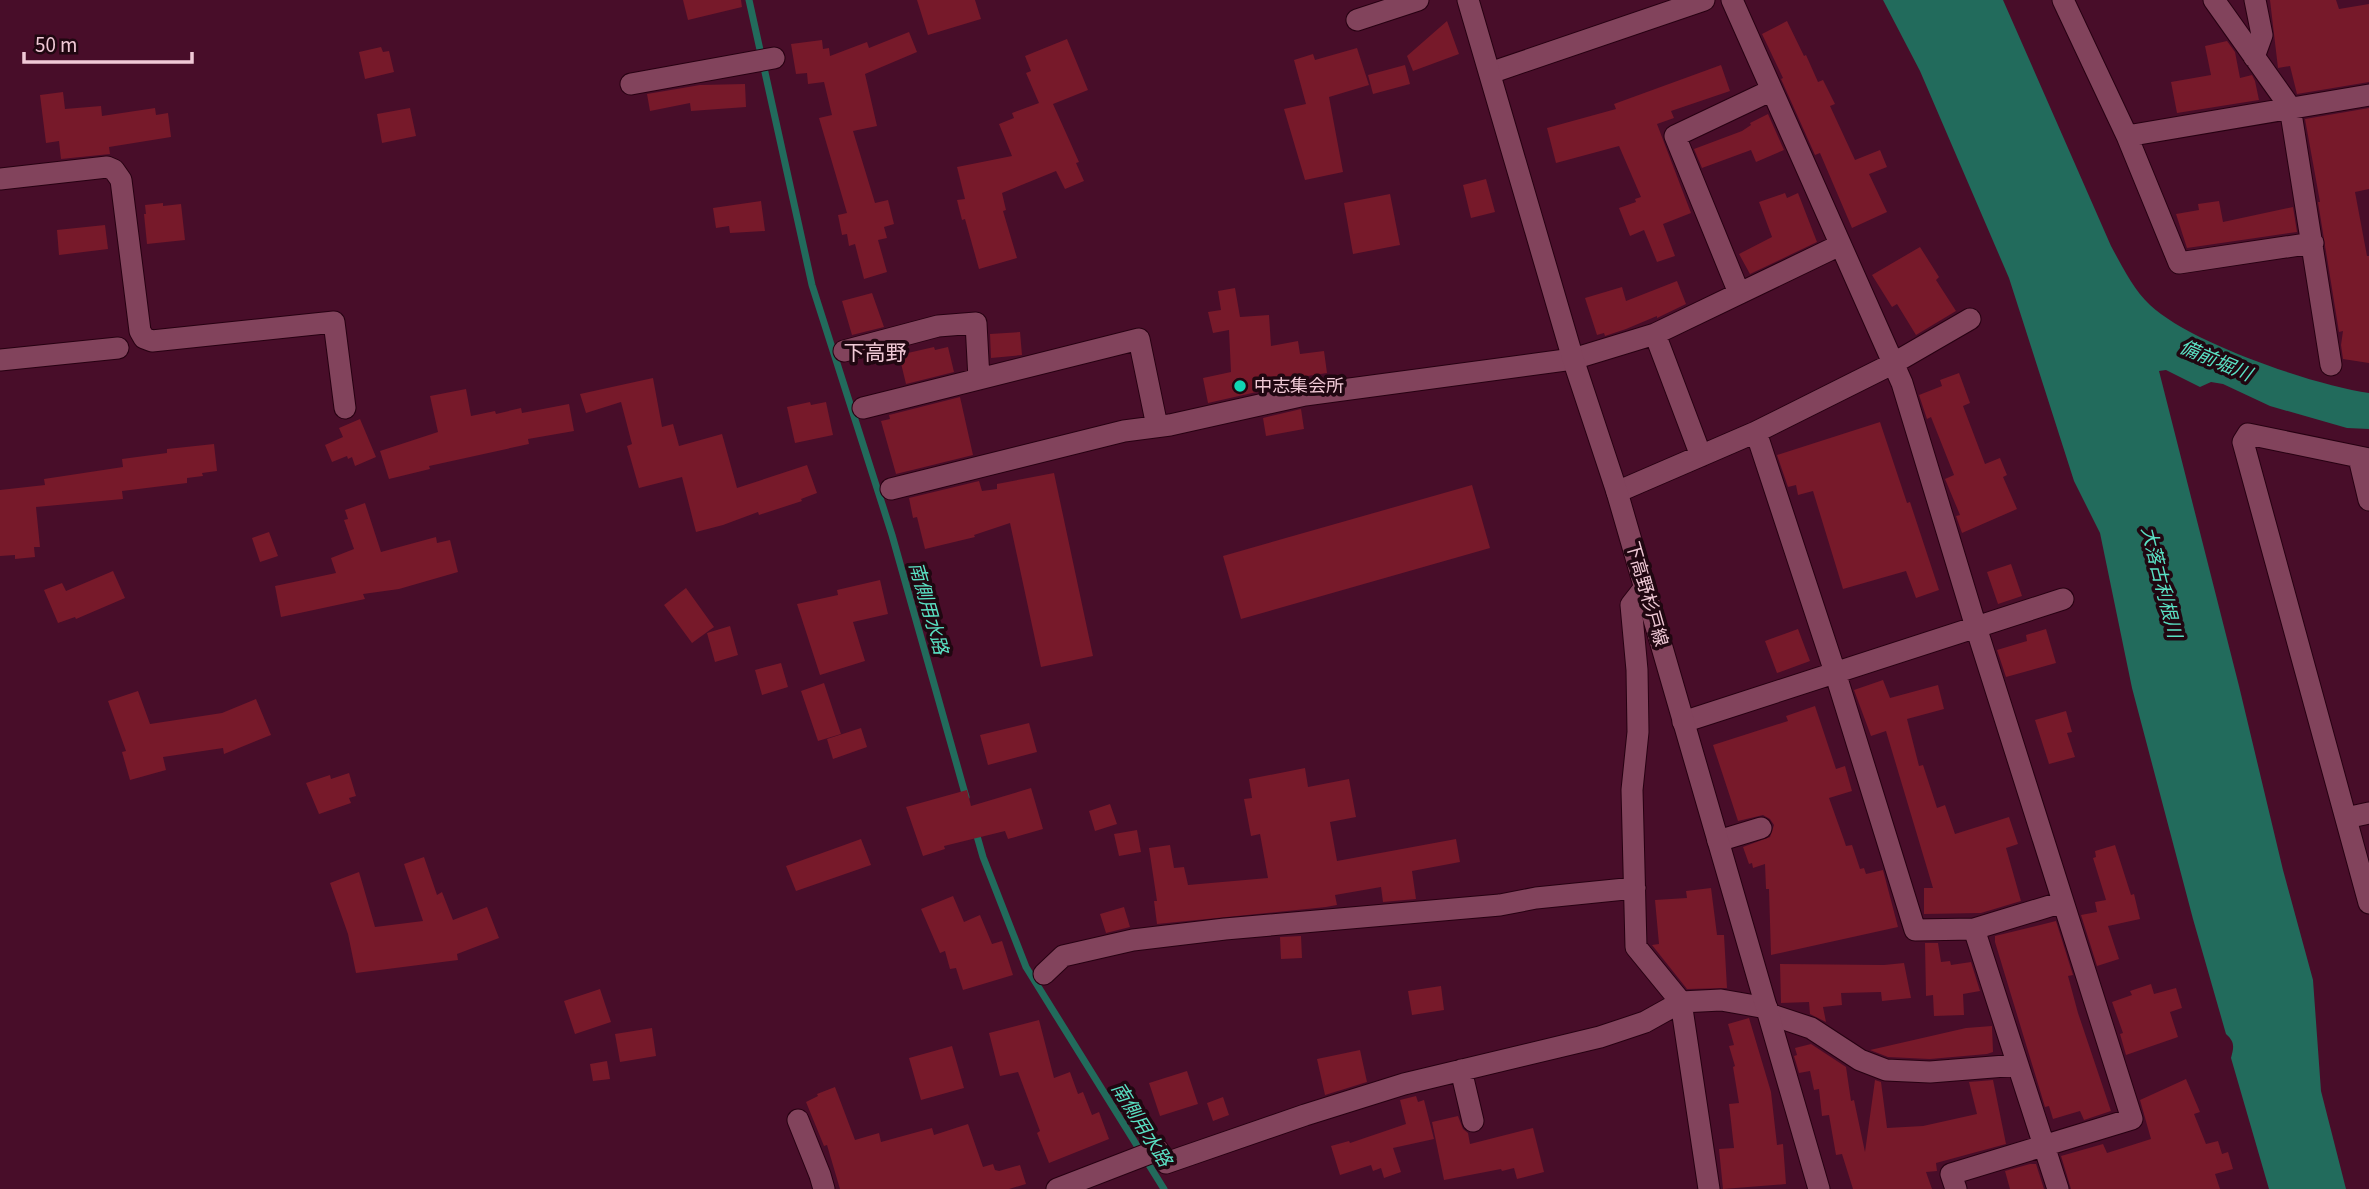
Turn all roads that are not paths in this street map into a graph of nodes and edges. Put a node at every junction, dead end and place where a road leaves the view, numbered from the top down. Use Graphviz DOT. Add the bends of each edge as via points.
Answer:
graph roads {
  1 [pos="1418,0"];
  2 [pos="1468,0"];
  3 [pos="1704,0"];
  4 [pos="1732,0"];
  5 [pos="2063,0"];
  6 [pos="2214,0"];
  7 [pos="2255,0"];
  8 [pos="1357,20"];
  9 [pos="2254,57"];
  10 [pos="774,58"];
  11 [pos="1490,73"];
  12 [pos="631,84"];
  13 [pos="1772,90"];
  14 [pos="2369,95"];
  15 [pos="2291,107"];
  16 [pos="2127,136"];
  17 [pos="0,179"];
  18 [pos="2313,243"];
  19 [pos="1840,245"];
  20 [pos="1739,293"];
  21 [pos="1970,319"];
  22 [pos="1656,334"];
  23 [pos="118,348"];
  24 [pos="845,351"];
  25 [pos="1573,359"];
  26 [pos="0,360"];
  27 [pos="1894,363"];
  28 [pos="2331,365"];
  29 [pos="979,379"];
  30 [pos="345,408"];
  31 [pos="863,408"];
  32 [pos="1157,426"];
  33 [pos="1756,432"];
  34 [pos="1701,457"];
  35 [pos="2364,458"];
  36 [pos="891,489"];
  37 [pos="1618,492"];
  38 [pos="2369,500"];
  39 [pos="1645,587"];
  40 [pos="2063,599"];
  41 [pos="1976,627"];
  42 [pos="1835,672"];
  43 [pos="1684,722"];
  44 [pos="2369,813"];
  45 [pos="2346,818"];
  46 [pos="1761,828"];
  47 [pos="1718,841"];
  48 [pos="1634,888"];
  49 [pos="2063,902"];
  50 [pos="2369,903"];
  51 [pos="1974,929"];
  52 [pos="1044,974"];
  53 [pos="1681,1002"];
  54 [pos="1768,1011"];
  55 [pos="2018,1065"];
  56 [pos="1461,1070"];
  57 [pos="798,1120"];
  58 [pos="1473,1121"];
  59 [pos="2044,1146"];
  60 [pos="824,1189"];
  61 [pos="1057,1189"];
  62 [pos="1709,1189"];
  63 [pos="1819,1189"];
  64 [pos="1956,1189"];
  65 [pos="2058,1189"];
  1 -- 8 [label="street"];
  2 -- 11 [label="street, 下高野杉戸線"];
  3 -- 11 [label="street"];
  4 -- 13 [label="street"];
  5 -- 16 [label="street"];
  6 -- 9 [label="street"];
  7 -- 9 [label="street" via="2262,35"];
  9 -- 15 [label="street"];
  10 -- 12 [label="street"];
  11 -- 25 [label="street, 下高野杉戸線"];
  13 -- 19 [label="street"];
  13 -- 20 [label="street" via="1675,136"];
  14 -- 15 [label="street"];
  15 -- 16 [label="street"];
  15 -- 18 [label="street"];
  16 -- 18 [label="street" via="2179,263"];
  17 -- 30 [label="street" via="107,167 114,170 121,180 144,338 152,341 334,322"];
  18 -- 28 [label="street"];
  19 -- 20 [label="street"];
  19 -- 27 [label="street"];
  20 -- 22 [label="street"];
  21 -- 27 [label="street"];
  22 -- 25 [label="street"];
  22 -- 34 [label="street"];
  23 -- 26 [label="street"];
  24 -- 29 [label="street" via="938,326 976,323"];
  25 -- 32 [label="street" via="1305,395"];
  25 -- 37 [label="street, 下高野杉戸線"];
  27 -- 33 [label="street"];
  27 -- 41 [label="street"];
  29 -- 31 [label="street"];
  29 -- 32 [label="street" via="1139,339"];
  32 -- 36 [label="street"];
  33 -- 34 [label="street"];
  33 -- 42 [label="street"];
  34 -- 37 [label="street"];
  35 -- 38 [label="street"];
  35 -- 45 [label="street" via="2248,435 2243,442"];
  37 -- 39 [label="street, 下高野杉戸線"];
  39 -- 43 [label="street, 下高野杉戸線"];
  39 -- 48 [label="street" via="1631,605 1638,732 1632,790"];
  40 -- 41 [label="street"];
  41 -- 42 [label="street"];
  41 -- 49 [label="street"];
  42 -- 43 [label="street"];
  42 -- 51 [label="street" via="1915,930"];
  43 -- 47 [label="street, 下高野杉戸線"];
  44 -- 45 [label="street"];
  45 -- 50 [label="street"];
  46 -- 47 [label="street"];
  47 -- 54 [label="street, 下高野杉戸線"];
  48 -- 52 [label="street" via="1133,940 1063,956"];
  48 -- 53 [label="street" via="1636,947"];
  49 -- 51 [label="street"];
  49 -- 59 [label="street" via="2132,1119"];
  51 -- 55 [label="street"];
  53 -- 54 [label="street" via="1721,1000"];
  53 -- 56 [label="street" via="1645,1022 1600,1037"];
  53 -- 62 [label="street"];
  54 -- 55 [label="street" via="1811,1028 1860,1060 1886,1070 1930,1072"];
  54 -- 63 [label="street, 下高野杉戸線"];
  55 -- 59 [label="street"];
  56 -- 58 [label="street"];
  56 -- 61 [label="street"];
  57 -- 60 [label="street"];
  59 -- 64 [label="street" via="1951,1174"];
  59 -- 65 [label="street"];
}
